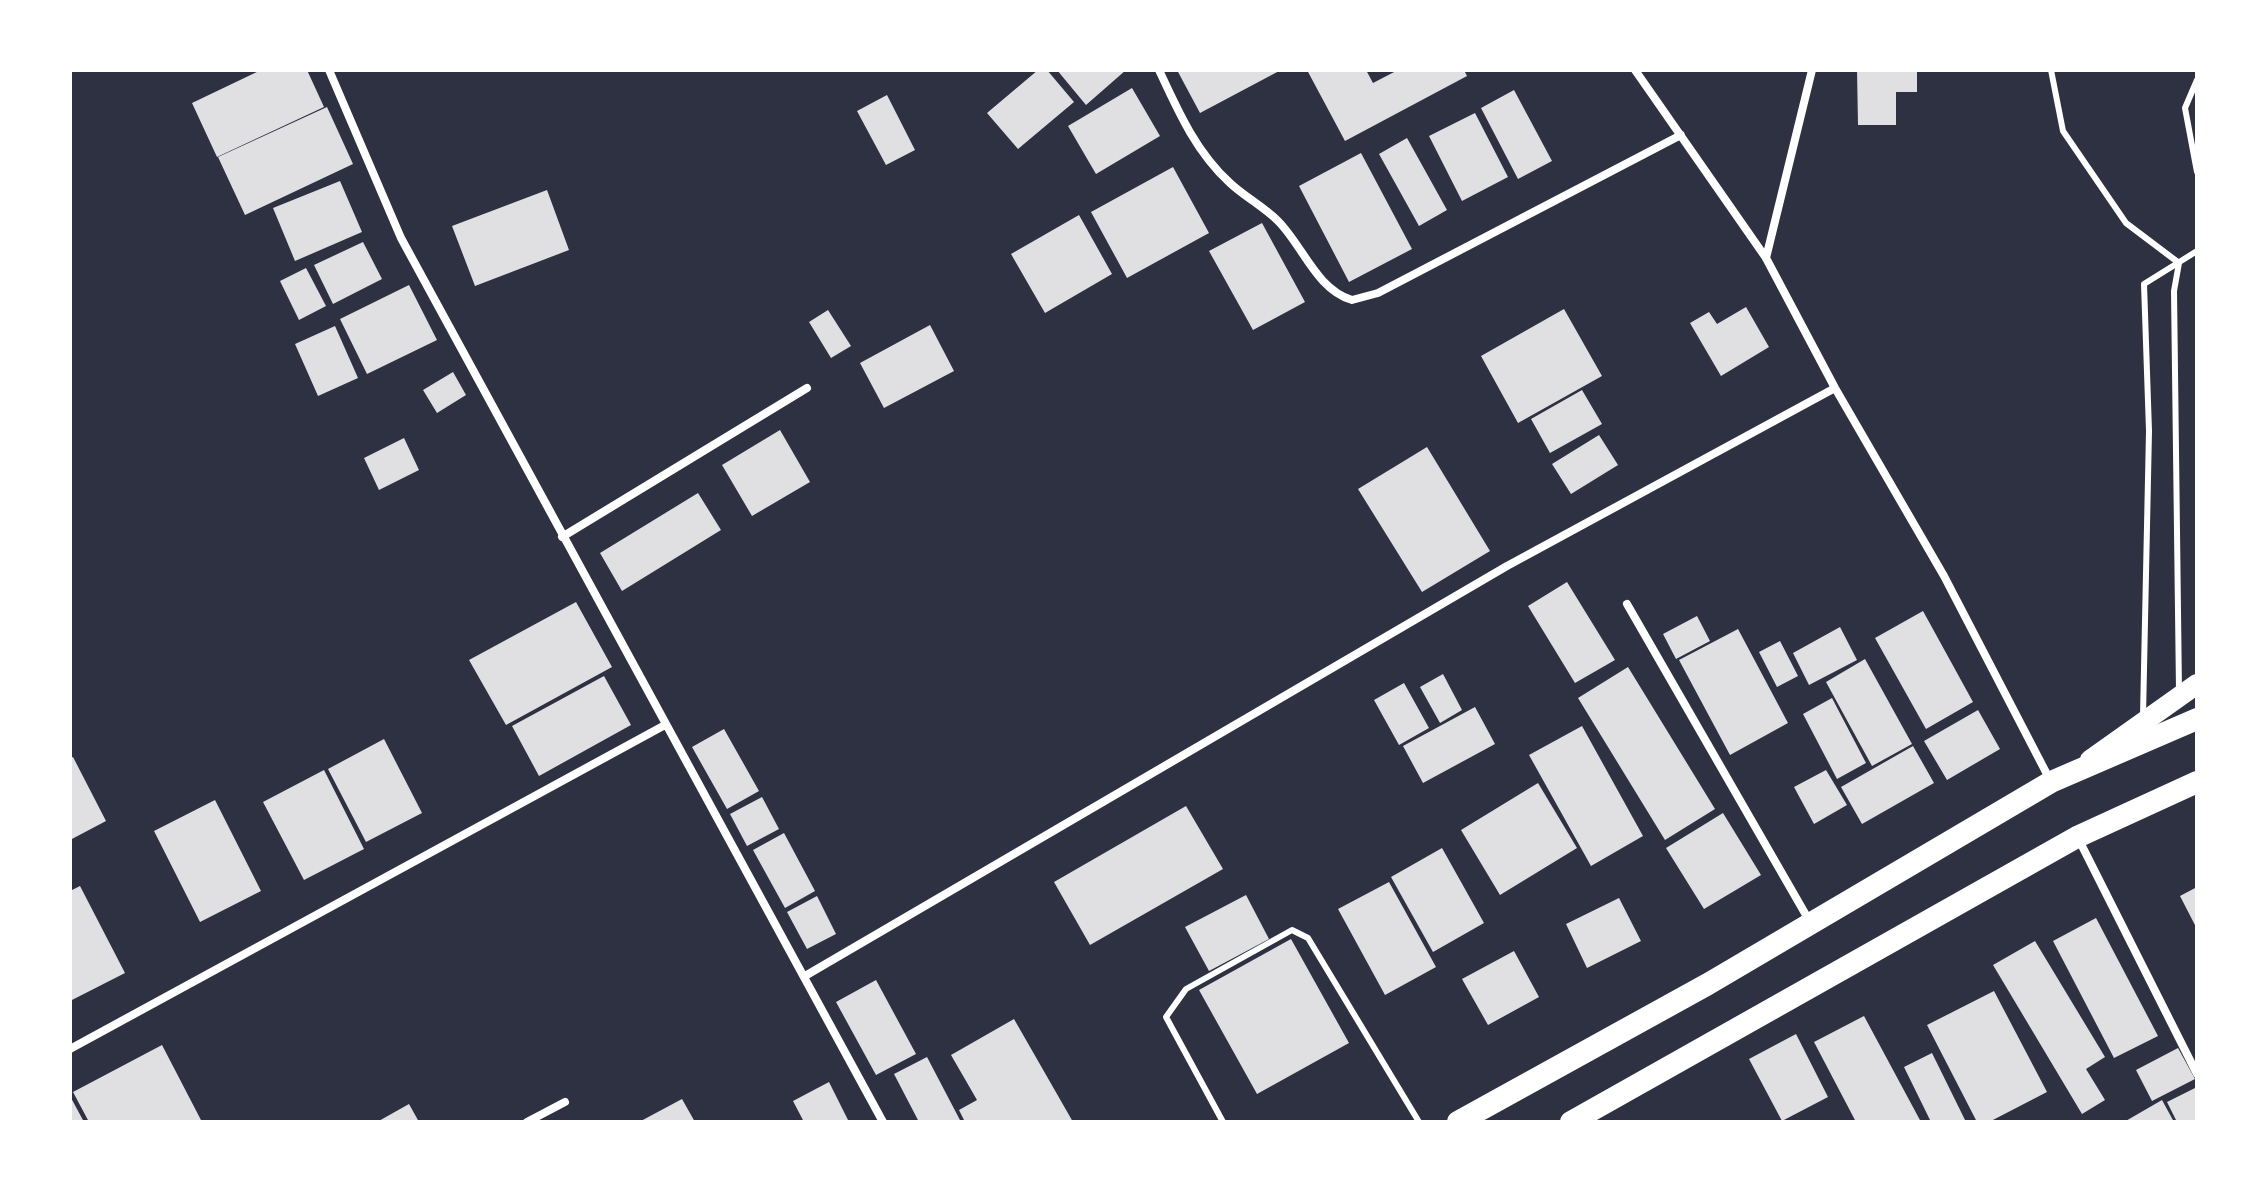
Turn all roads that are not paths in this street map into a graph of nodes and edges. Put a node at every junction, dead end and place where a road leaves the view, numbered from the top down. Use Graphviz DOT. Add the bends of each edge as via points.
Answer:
graph roads {
  1 [pos="329,70"];
  2 [pos="1159,70"];
  3 [pos="1635,70"];
  4 [pos="1812,70"];
  5 [pos="2051,70"];
  6 [pos="2197,80"];
  7 [pos="1681,135"];
  8 [pos="2197,172"];
  9 [pos="2197,251"];
  10 [pos="1766,258"];
  11 [pos="2179,263"];
  12 [pos="807,388"];
  13 [pos="1835,388"];
  14 [pos="562,537"];
  15 [pos="1627,604"];
  16 [pos="2197,684"];
  17 [pos="2179,695"];
  18 [pos="2143,719"];
  19 [pos="2197,719"];
  20 [pos="665,725"];
  21 [pos="2081,767"];
  22 [pos="2051,782"];
  23 [pos="2197,782"];
  24 [pos="2197,793"];
  25 [pos="2106,823"];
  26 [pos="2077,837"];
  27 [pos="1811,923"];
  28 [pos="805,976"];
  29 [pos="70,1049"];
  30 [pos="2197,1074"];
  31 [pos="565,1102"];
  32 [pos="527,1122"];
  33 [pos="883,1122"];
  34 [pos="1223,1122"];
  35 [pos="1419,1122"];
  36 [pos="1458,1122"];
  37 [pos="1571,1122"];
  1 -- 14 [label="street" via="401,238"];
  2 -- 7 [label="street" via="1206,158 1279,222 1334,292 1352,300 1378,293"];
  3 -- 7 [label="street"];
  4 -- 10 [label="street"];
  5 -- 11 [label="lane" via="2063,131 2126,223"];
  6 -- 8 [label="lane" via="2185,108"];
  7 -- 10 [label="street"];
  9 -- 11 [label="lane"];
  10 -- 13 [label="street"];
  11 -- 17 [label="lane" via="2174,291"];
  11 -- 18 [label="lane" via="2144,284 2149,446"];
  12 -- 14 [label="street"];
  13 -- 22 [label="street" via="1944,576"];
  13 -- 28 [label="street" via="1507,566"];
  14 -- 20 [label="street"];
  15 -- 27 [label="street"];
  16 -- 17 [label="main road"];
  17 -- 18 [label="main road"];
  18 -- 21 [label="main road"];
  19 -- 21 [label="highway"];
  20 -- 28 [label="street"];
  20 -- 29 [label="street"];
  21 -- 22 [label="highway"];
  22 -- 27 [label="highway"];
  23 -- 25 [label="highway"];
  24 -- 25 [label="main road"];
  25 -- 26 [label="highway"];
  26 -- 30 [label="street"];
  26 -- 37 [label="highway"];
  27 -- 36 [label="highway"];
  28 -- 33 [label="street"];
  31 -- 32 [label="street"];
  34 -- 35 [label="lane" via="1166,1017 1186,989 1292,930 1308,938"];
}
